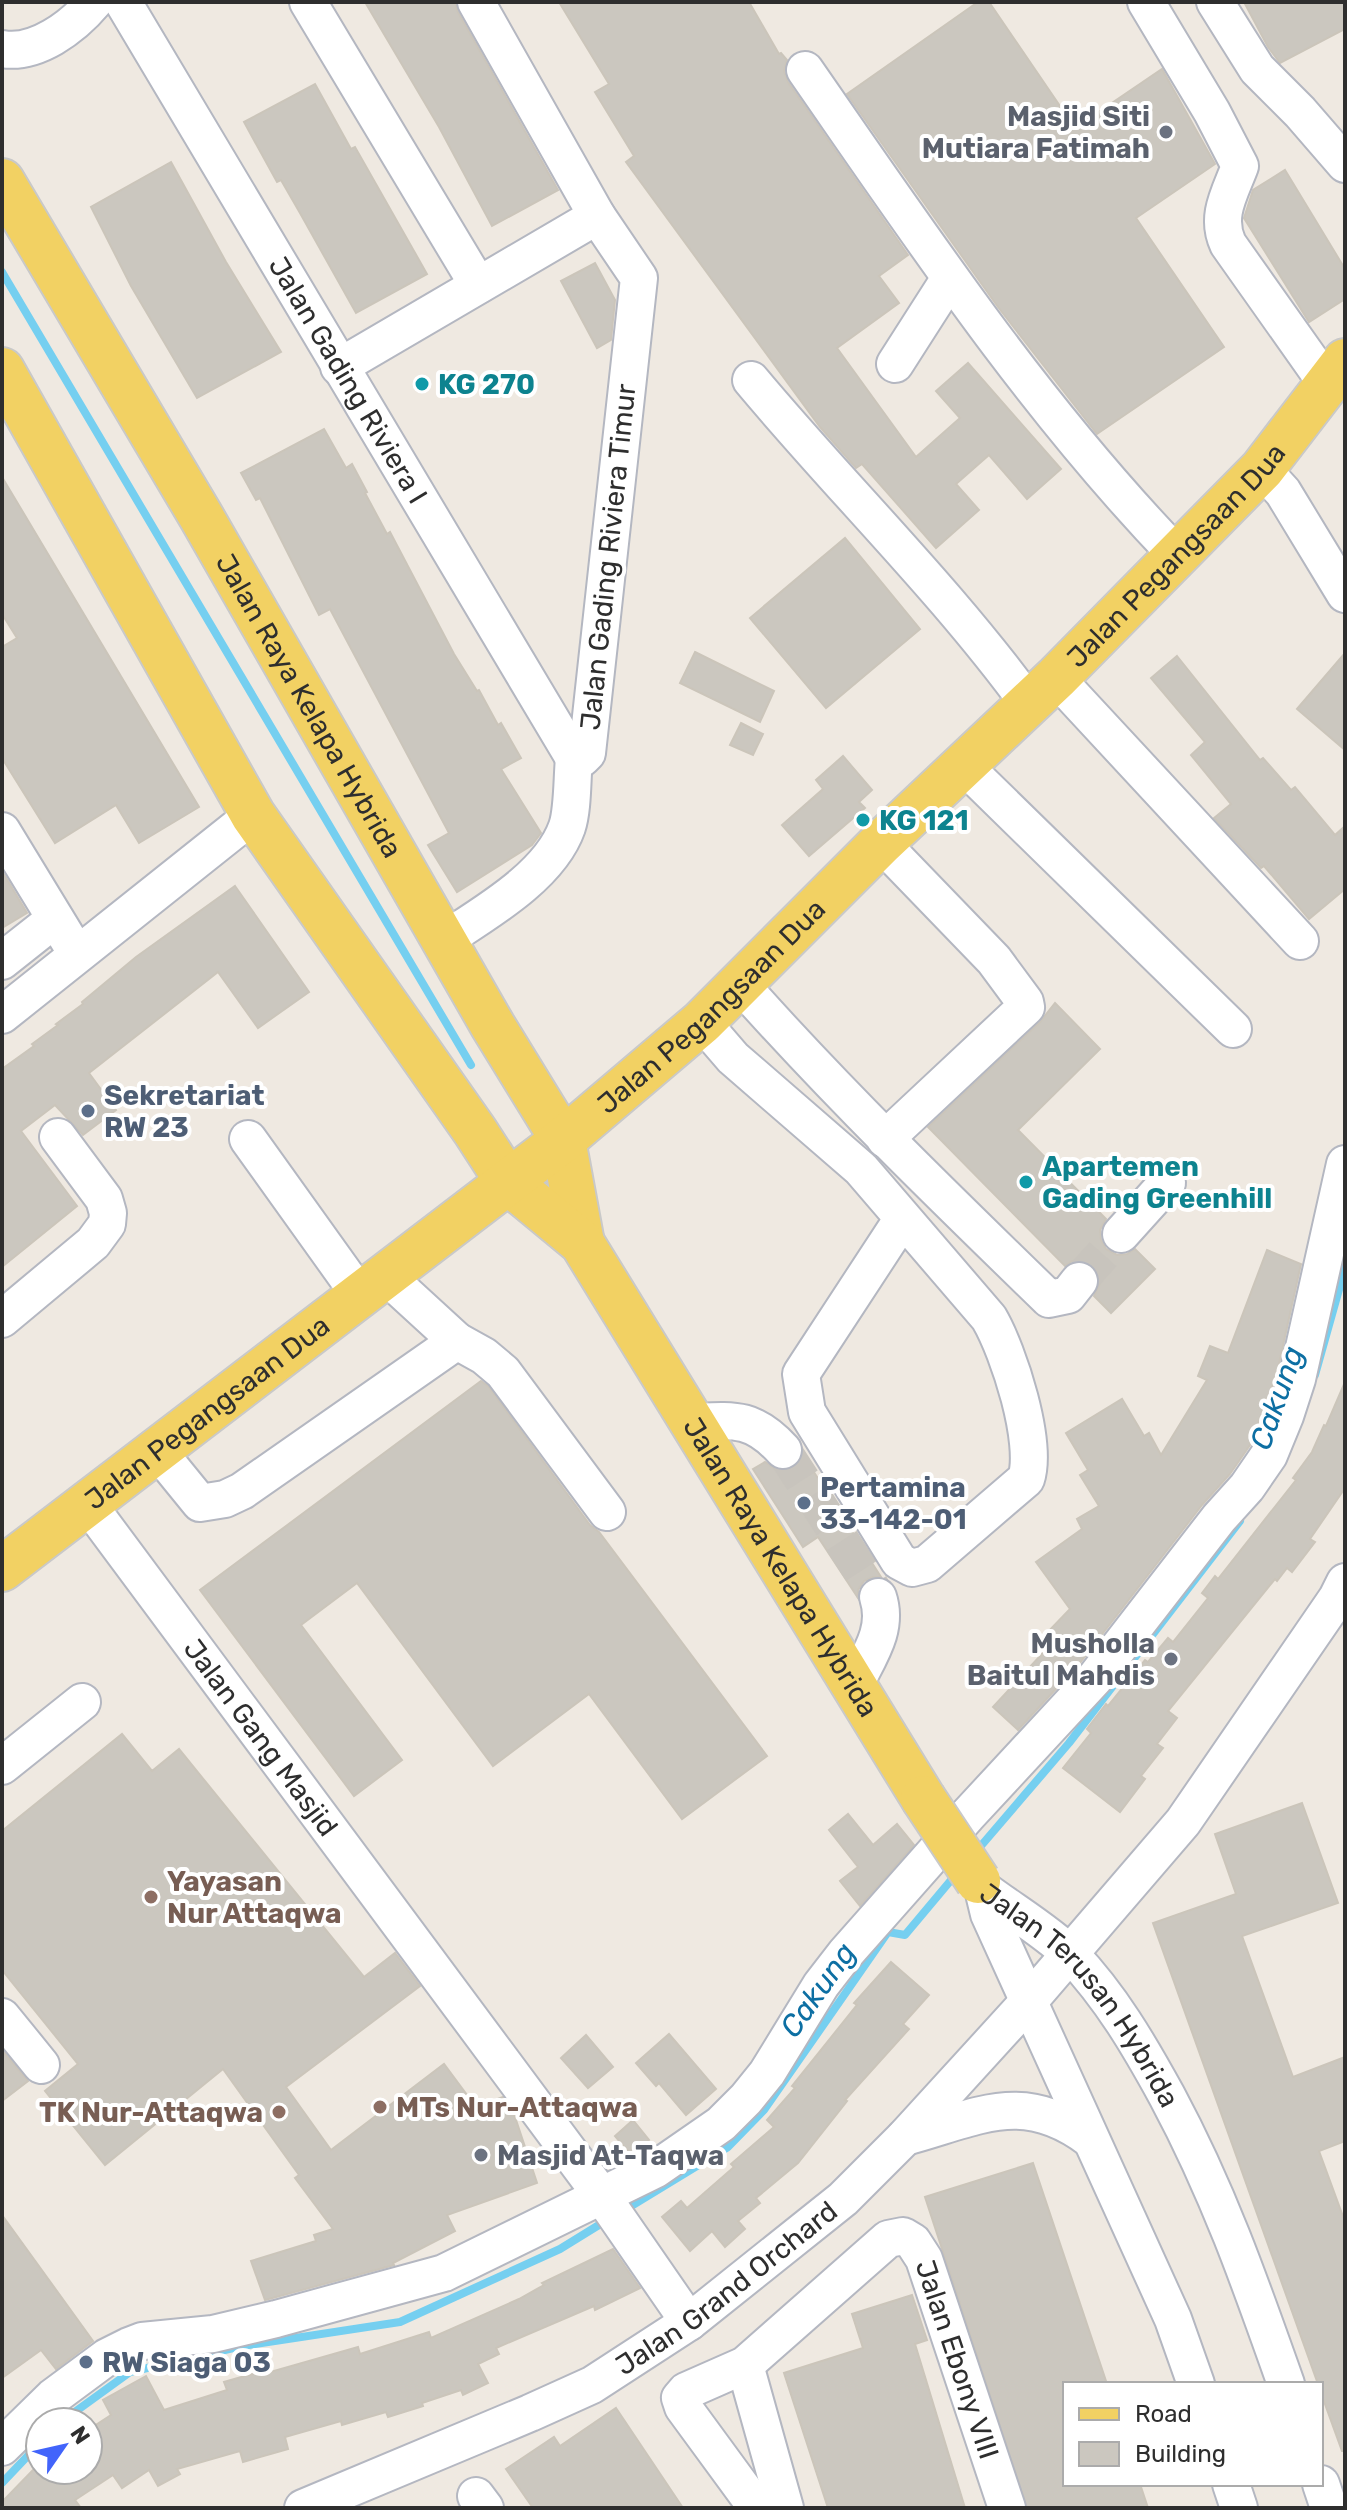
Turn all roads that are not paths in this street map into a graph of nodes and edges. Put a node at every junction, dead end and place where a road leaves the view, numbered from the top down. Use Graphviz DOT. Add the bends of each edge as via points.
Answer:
graph roads {
  1 [pos="94,2"];
  2 [pos="123,2"];
  3 [pos="308,2"];
  4 [pos="476,2"];
  5 [pos="1146,2"];
  6 [pos="1215,2"];
  7 [pos="3,57"];
  8 [pos="805,70"];
  9 [pos="1345,164"];
  10 [pos="2,181"];
  11 [pos="597,216"];
  12 [pos="950,278"];
  13 [pos="478,285"];
  14 [pos="895,364"];
  15 [pos="339,367"];
  16 [pos="2,370"];
  17 [pos="1336,373"];
  18 [pos="751,380"];
  19 [pos="1262,469"];
  20 [pos="1177,555"];
  21 [pos="1345,594"];
  22 [pos="1043,691"];
  23 [pos="574,758"];
  24 [pos="964,766"];
  25 [pos="253,815"];
  26 [pos="2,831"];
  27 [pos="881,843"];
  28 [pos="55,919"];
  29 [pos="444,940"];
  30 [pos="1300,941"];
  31 [pos="77,954"];
  32 [pos="2,961"];
  33 [pos="740,984"];
  34 [pos="2,1015"];
  35 [pos="702,1022"];
  36 [pos="1233,1029"];
  37 [pos="508,1050"];
  38 [pos="530,1088"];
  39 [pos="600,1108"];
  40 [pos="475,1131"];
  41 [pos="58,1137"];
  42 [pos="248,1139"];
  43 [pos="885,1139"];
  44 [pos="563,1140"];
  45 [pos="1345,1164"];
  46 [pos="508,1182"];
  47 [pos="1167,1183"];
  48 [pos="903,1218"];
  49 [pos="1121,1234"];
  50 [pos="582,1243"];
  51 [pos="1079,1281"];
  52 [pos="372,1285"];
  53 [pos="3,1318"];
  54 [pos="457,1341"];
  55 [pos="692,1422"];
  56 [pos="156,1449"];
  57 [pos="783,1450"];
  58 [pos="87,1503"];
  59 [pos="607,1512"];
  60 [pos="2,1569"];
  61 [pos="1345,1582"];
  62 [pos="878,1597"];
  63 [pos="854,1686"];
  64 [pos="82,1702"];
  65 [pos="2,1766"];
  66 [pos="980,1885"];
  67 [pos="1069,1953"];
  68 [pos="1030,2000"];
  69 [pos="2,2017"];
  70 [pos="41,2065"];
  71 [pos="905,2137"];
  72 [pos="1090,2139"];
  73 [pos="605,2201"];
  74 [pos="689,2322"];
  75 [pos="745,2365"];
  76 [pos="1195,2382"];
  77 [pos="1285,2382"];
  78 [pos="2,2447"];
  79 [pos="1232,2486"];
  80 [pos="1322,2486"];
  81 [pos="303,2508"];
  82 [pos="757,2508"];
  83 [pos="785,2508"];
  84 [pos="1007,2508"];
  85 [pos="1239,2508"];
  86 [pos="1329,2508"];
  1 -- 7 [label="street" via="55,36"];
  2 -- 15 [label="street, Jalan Gading Riviera I"];
  3 -- 13 [label="street"];
  4 -- 11 [label="street"];
  5 -- 17 [label="street" via="1240,166 1223,209 1221,230"];
  6 -- 9 [label="street" via="1257,69"];
  8 -- 12 [label="street"];
  10 -- 29 [label="main road, Jalan Raya Kelapa Hybrida"];
  11 -- 13 [label="street"];
  11 -- 23 [label="street, Jalan Gading Riviera Timur" via="639,278 587,753"];
  12 -- 14 [label="street"];
  12 -- 20 [label="street" via="1138,515"];
  13 -- 15 [label="street"];
  15 -- 23 [label="street, Jalan Gading Riviera I"];
  16 -- 25 [label="main road, Jalan Raya Kelapa Hybrida"];
  17 -- 19 [label="main road, Jalan Pegangsaan Dua"];
  18 -- 22 [label="street" via="992,654"];
  19 -- 20 [label="main road, Jalan Pegangsaan Dua"];
  19 -- 21 [label="street" via="1276,481"];
  20 -- 22 [label="main road, Jalan Pegangsaan Dua"];
  22 -- 24 [label="main road, Jalan Pegangsaan Dua"];
  22 -- 30 [label="street"];
  23 -- 29 [label="street, Jalan Gading Riviera Timur" via="567,827 544,867"];
  24 -- 27 [label="main road, Jalan Pegangsaan Dua"];
  24 -- 36 [label="street"];
  25 -- 31 [label="street"];
  25 -- 40 [label="main road, Jalan Raya Kelapa Hybrida"];
  26 -- 28 [label="street"];
  27 -- 33 [label="main road, Jalan Pegangsaan Dua"];
  27 -- 43 [label="street" via="994,960 1026,1007"];
  28 -- 31 [label="street"];
  28 -- 32 [label="street"];
  29 -- 37 [label="main road, Jalan Raya Kelapa Hybrida"];
  31 -- 34 [label="street"];
  33 -- 35 [label="main road, Jalan Pegangsaan Dua"];
  33 -- 43 [label="street"];
  35 -- 39 [label="main road, Jalan Pegangsaan Dua"];
  35 -- 48 [label="street" via="733,1058 861,1169"];
  37 -- 38 [label="main road, Jalan Raya Kelapa Hybrida"];
  37 -- 39 [label="main road" via="560,1095"];
  38 -- 40 [label="main road" via="523,1110 509,1125 492,1133"];
  38 -- 44 [label="main road, Jalan Raya Kelapa Hybrida"];
  39 -- 44 [label="main road, Jalan Pegangsaan Dua"];
  40 -- 46 [label="main road, Jalan Raya Kelapa Hybrida"];
  41 -- 53 [label="street" via="104,1199 107,1224 93,1243"];
  42 -- 52 [label="street"];
  43 -- 51 [label="street" via="1049,1299 1068,1295"];
  44 -- 46 [label="main road, Jalan Pegangsaan Dua"];
  44 -- 50 [label="main road, Jalan Raya Kelapa Hybrida"];
  45 -- 73 [label="street" via="1297,1379 1269,1455 1247,1487 1095,1678 845,1954 746,2099 694,2144"];
  46 -- 50 [label="main road, Jalan Raya Kelapa Hybrida"];
  46 -- 52 [label="main road, Jalan Pegangsaan Dua"];
  47 -- 49 [label="street"];
  48 -- 48 [label="street" via="1002,1340 1023,1415 1030,1466 1026,1479 927,1564 912,1568 899,1561 807,1412 801,1388 801,1374"];
  50 -- 55 [label="main road, Jalan Raya Kelapa Hybrida"];
  52 -- 54 [label="street"];
  52 -- 56 [label="main road, Jalan Pegangsaan Dua"];
  54 -- 56 [label="street" via="225,1499 200,1503"];
  54 -- 59 [label="street" via="503,1372"];
  55 -- 57 [label="street" via="736,1420 754,1425"];
  55 -- 63 [label="main road, Jalan Raya Kelapa Hybrida"];
  56 -- 58 [label="main road, Jalan Pegangsaan Dua"];
  58 -- 60 [label="main road, Jalan Pegangsaan Dua"];
  58 -- 73 [label="street, Jalan Gang Masjid"];
  61 -- 67 [label="street, Jalan Grand Orchard" via="1183,1822"];
  62 -- 63 [label="street" via="883,1625"];
  63 -- 66 [label="main road, Jalan Raya Kelapa Hybrida, bridge"];
  64 -- 65 [label="street"];
  66 -- 67 [label="street, Jalan Terusan Hybrida"];
  66 -- 68 [label="street, Jalan Terusan Hybrida"];
  67 -- 68 [label="street, Jalan Grand Orchard"];
  67 -- 77 [label="street, Jalan Terusan Hybrida" via="1134,2035 1200,2159 1238,2247"];
  68 -- 71 [label="street, Jalan Grand Orchard"];
  68 -- 72 [label="street, Jalan Terusan Hybrida"];
  69 -- 70 [label="street"];
  71 -- 72 [label="street" via="1019,2108 1068,2124"];
  71 -- 74 [label="street, Jalan Grand Orchard" via="843,2199"];
  72 -- 76 [label="street, Jalan Terusan Hybrida" via="1173,2319"];
  73 -- 74 [label="street, Jalan Gang Masjid"];
  73 -- 78 [label="street" via="444,2273 226,2331 129,2346 63,2389"];
  74 -- 81 [label="street, Jalan Grand Orchard" via="592,2385"];
  75 -- 82 [label="street" via="680,2398"];
  75 -- 83 [label="street"];
  75 -- 84 [label="street, Jalan Ebony VIII" via="888,2239 903,2236 924,2259"];
  79 -- 85 [label="street"];
  80 -- 86 [label="street"];
}
